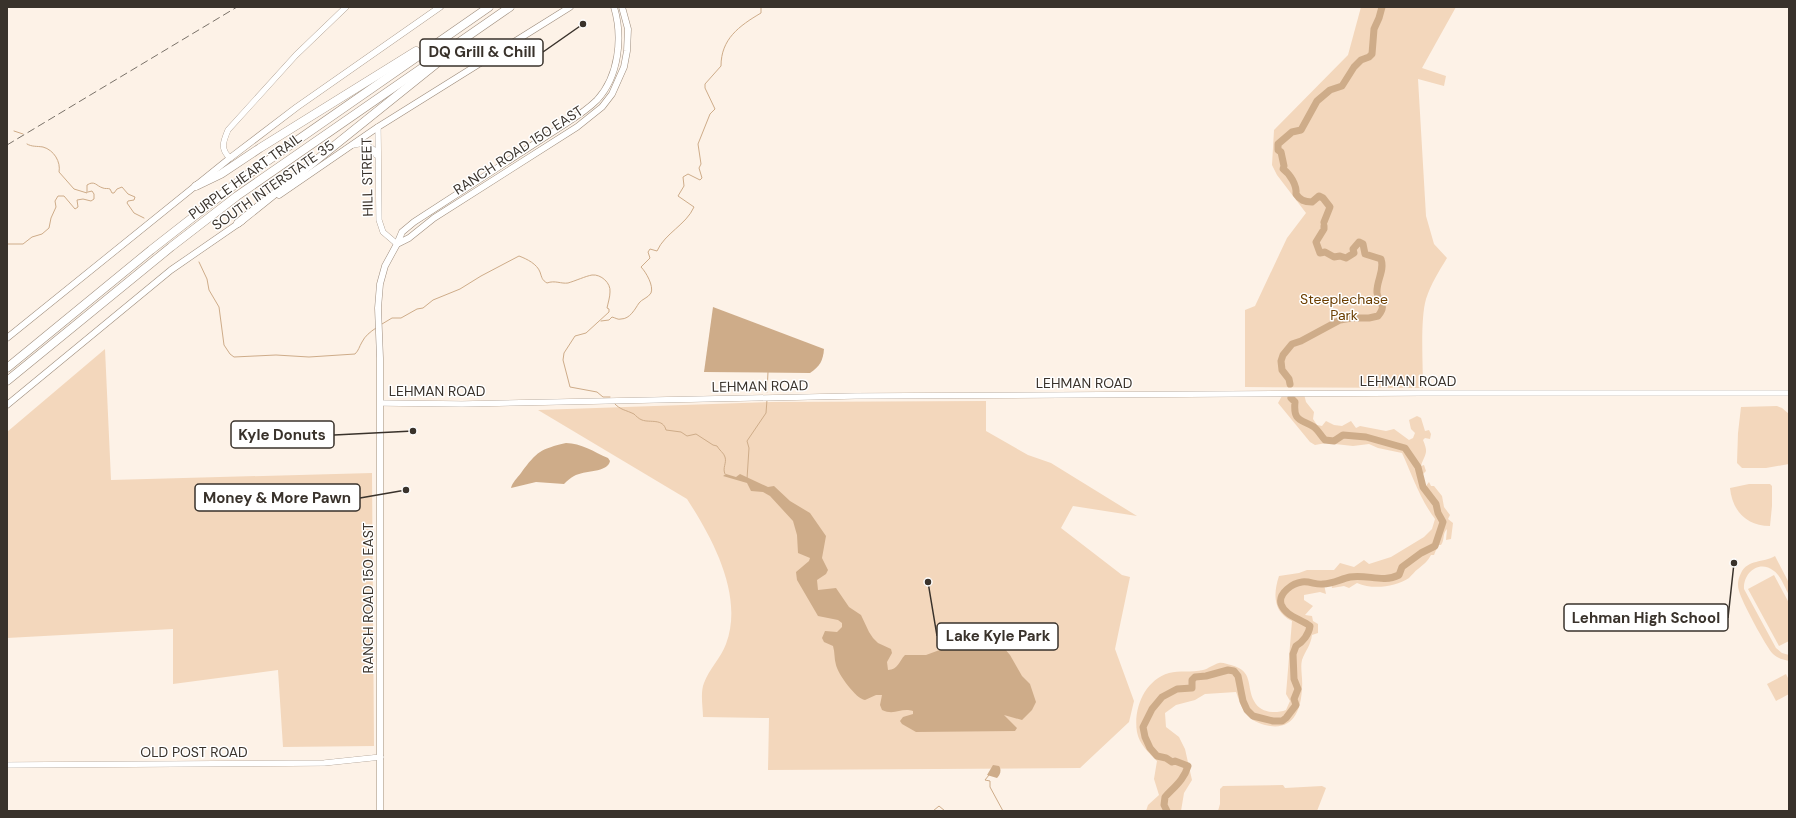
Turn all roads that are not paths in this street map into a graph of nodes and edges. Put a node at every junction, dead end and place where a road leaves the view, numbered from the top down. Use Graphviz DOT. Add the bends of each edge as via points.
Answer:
graph roads {
  1 [pos="346,7"];
  2 [pos="440,7"];
  3 [pos="489,7"];
  4 [pos="510,7"];
  5 [pos="570,7"];
  6 [pos="614,7"];
  7 [pos="622,7"];
  8 [pos="462,25"];
  9 [pos="470,34"];
  10 [pos="378,127"];
  11 [pos="352,145"];
  12 [pos="230,158"];
  13 [pos="510,159"];
  14 [pos="378,161"];
  15 [pos="515,167"];
  16 [pos="196,186"];
  17 [pos="238,223"];
  18 [pos="397,244"];
  19 [pos="7,338"];
  20 [pos="7,368"];
  21 [pos="7,381"];
  22 [pos="1789,393"];
  23 [pos="380,403"];
  24 [pos="7,405"];
  25 [pos="381,757"];
  26 [pos="7,765"];
  27 [pos="380,811"];
  1 -- 12 [label="street" via="296,55 228,130 222,146 224,153"];
  2 -- 12 [label="main road" via="296,107"];
  3 -- 8 [label="highway, PURPLE HEART TRAIL"];
  4 -- 9 [label="highway, PURPLE HEART TRAIL"];
  5 -- 10 [label="main road, SOUTH INTERSTATE 35"];
  6 -- 13 [label="main road, RANCH ROAD 150 EAST" via="619,32 619,51 614,70 597,99 584,111"];
  7 -- 15 [label="main road, RANCH ROAD 150 EAST" via="628,29 628,51 612,94 592,117"];
  8 -- 16 [label="highway" via="221,174"];
  8 -- 20 [label="highway, PURPLE HEART TRAIL" via="224,193"];
  9 -- 17 [label="highway" via="434,66"];
  9 -- 21 [label="highway, PURPLE HEART TRAIL" via="237,196"];
  10 -- 11 [label="main road, SOUTH INTERSTATE 35"];
  10 -- 14 [label="street, HILL STREET"];
  11 -- 14 [label="street" via="364,143 374,150"];
  11 -- 17 [label="main road, SOUTH INTERSTATE 35"];
  12 -- 16 [label="main road"];
  13 -- 15 [label="main road"];
  13 -- 18 [label="main road, RANCH ROAD 150 EAST" via="414,222 402,232"];
  14 -- 18 [label="street, HILL STREET" via="379,220 383,232"];
  15 -- 18 [label="main road, RANCH ROAD 150 EAST"];
  16 -- 19 [label="main road"];
  17 -- 24 [label="main road, SOUTH INTERSTATE 35" via="172,270"];
  18 -- 23 [label="main road, RANCH ROAD 150 EAST" via="385,266 380,284"];
  22 -- 23 [label="street, LEHMAN ROAD" via="855,396 468,404"];
  23 -- 25 [label="main road, RANCH ROAD 150 EAST"];
  25 -- 26 [label="street, OLD POST ROAD" via="324,763"];
  25 -- 27 [label="main road, RANCH ROAD 150 EAST"];
}
